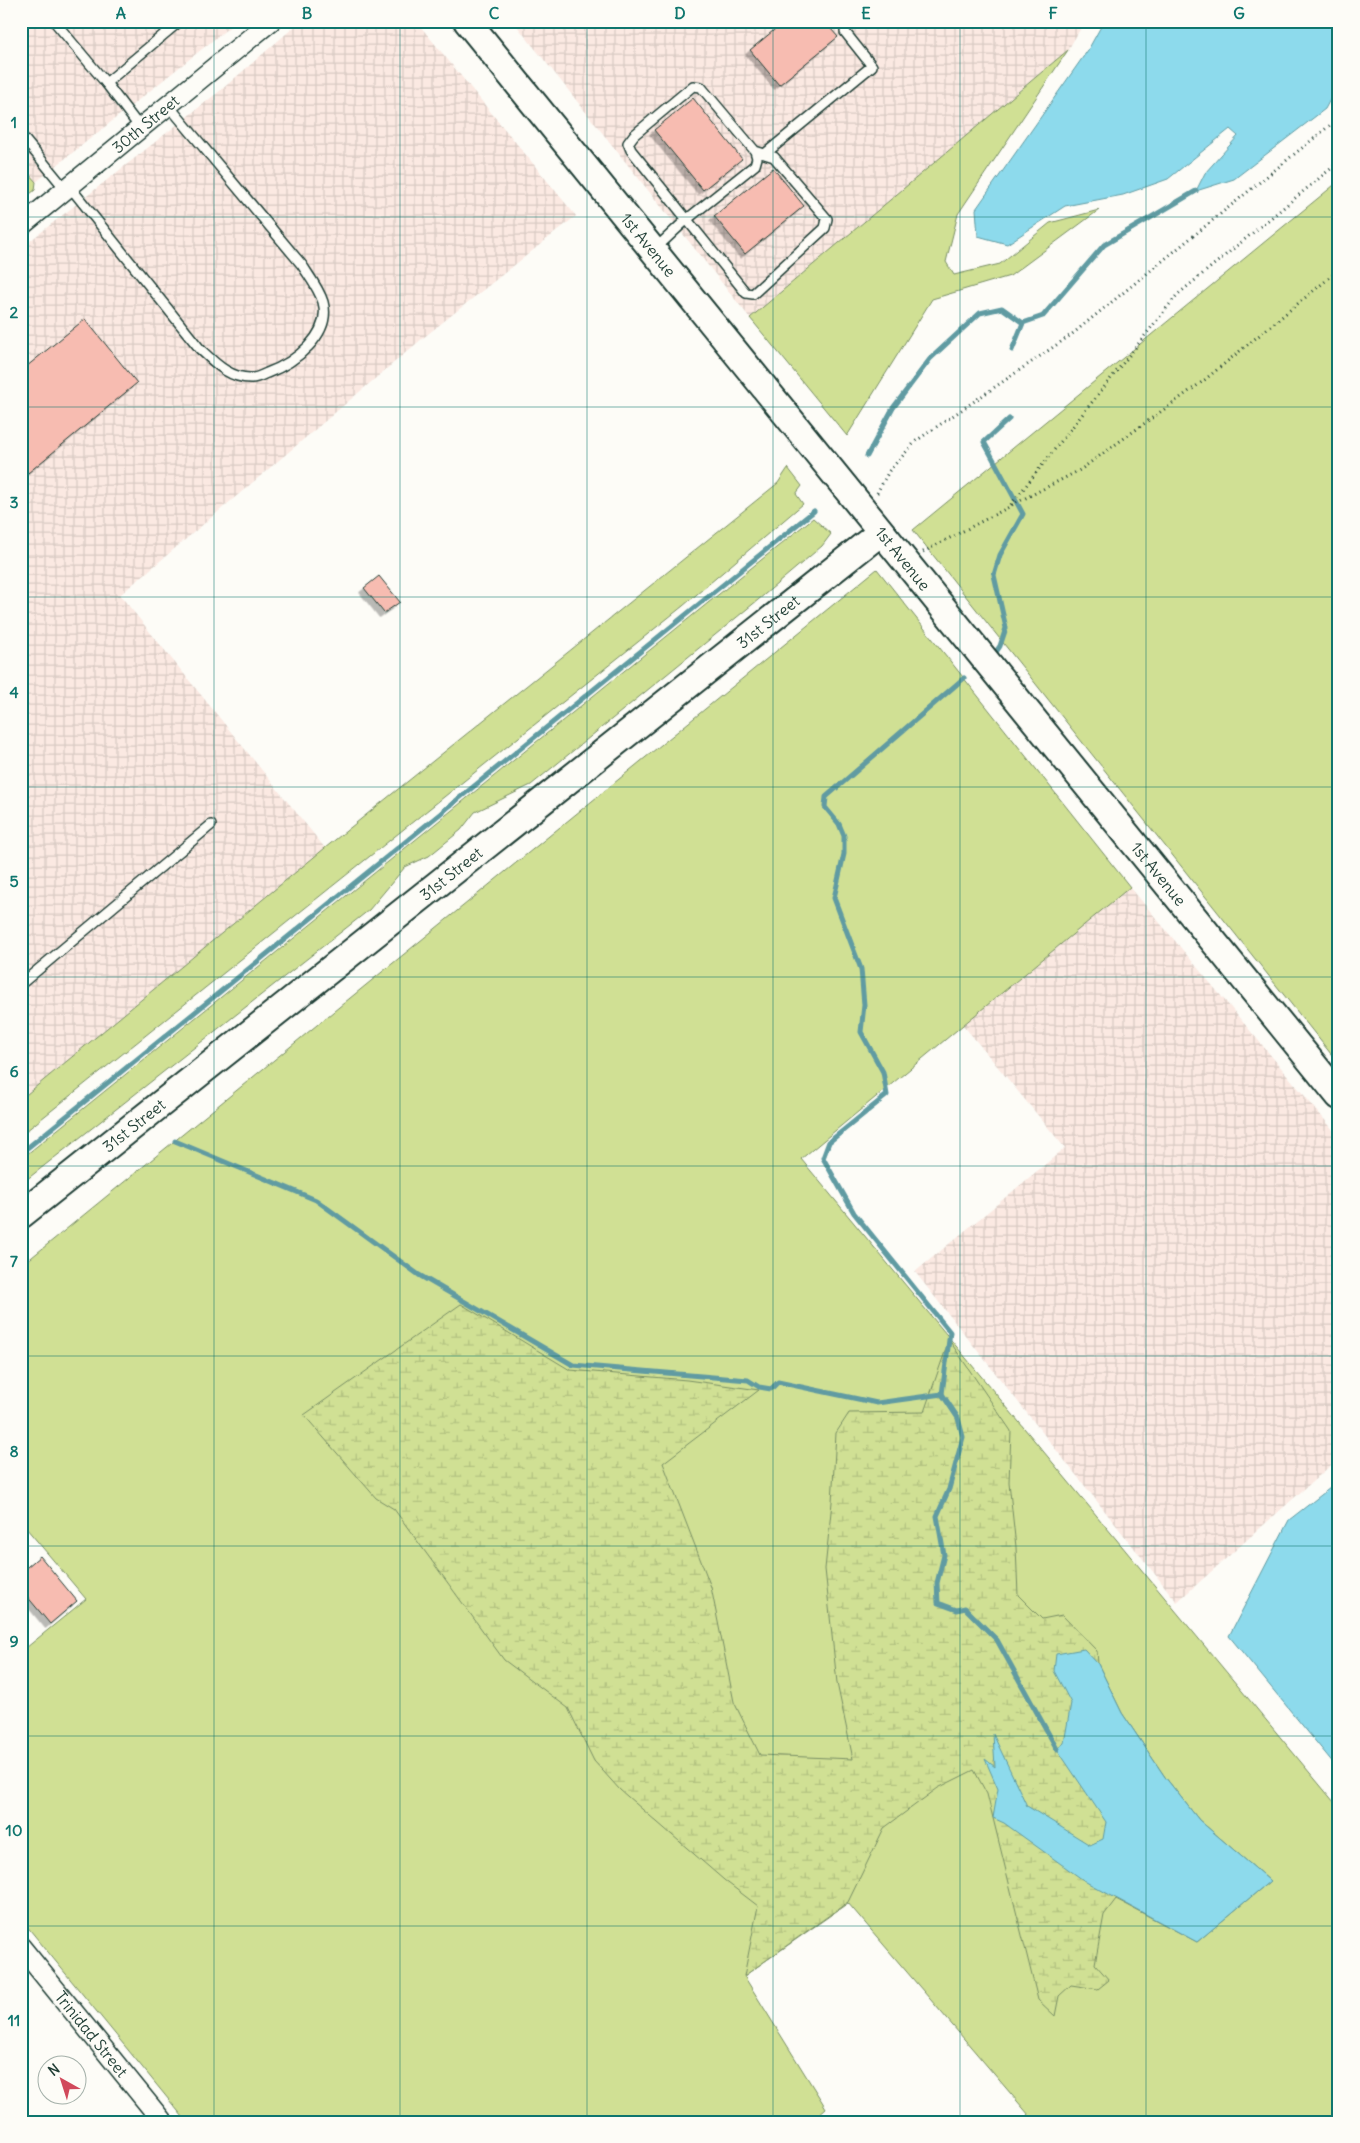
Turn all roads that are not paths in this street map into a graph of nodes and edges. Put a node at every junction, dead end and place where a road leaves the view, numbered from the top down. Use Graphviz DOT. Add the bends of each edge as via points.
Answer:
graph roads {
  1 [pos="54,21"];
  2 [pos="180,21"];
  3 [pos="271,21"];
  4 [pos="467,21"];
  5 [pos="844,32"];
  6 [pos="106,83"];
  7 [pos="169,106"];
  8 [pos="141,129"];
  9 [pos="21,135"];
  10 [pos="755,151"];
  11 [pos="766,154"];
  12 [pos="68,189"];
  13 [pos="686,220"];
  14 [pos="21,226"];
  15 [pos="653,251"];
  16 [pos="881,532"];
  17 [pos="211,824"];
  18 [pos="21,984"];
  19 [pos="1339,1096"];
  20 [pos="21,1215"];
  21 [pos="21,1947"];
  22 [pos="163,2122"];
  1 -- 6 [label="lane"];
  2 -- 6 [label="lane"];
  3 -- 7 [label="street, 30th Street"];
  4 -- 15 [label="main road, 1st Avenue"];
  5 -- 11 [label="lane" via="872,66"];
  6 -- 8 [label="lane"];
  7 -- 8 [label="street, 30th Street"];
  7 -- 12 [label="lane" via="314,283 323,302 324,322 312,343 297,357 276,370 252,378 226,372 200,349"];
  8 -- 12 [label="street, 30th Street"];
  9 -- 12 [label="lane"];
  10 -- 11 [label="lane"];
  10 -- 13 [label="lane" via="755,165"];
  10 -- 13 [label="lane" via="702,87 693,86 630,139 631,150"];
  11 -- 13 [label="lane" via="788,170 827,219 825,228 752,294 746,293"];
  12 -- 14 [label="street, 30th Street"];
  13 -- 15 [label="lane"];
  15 -- 16 [label="main road, 1st Avenue"];
  16 -- 19 [label="main road, 1st Avenue"];
  16 -- 20 [label="main road, 31st Street"];
  17 -- 18 [label="lane"];
  21 -- 22 [label="street, Trinidad Street"];
}
